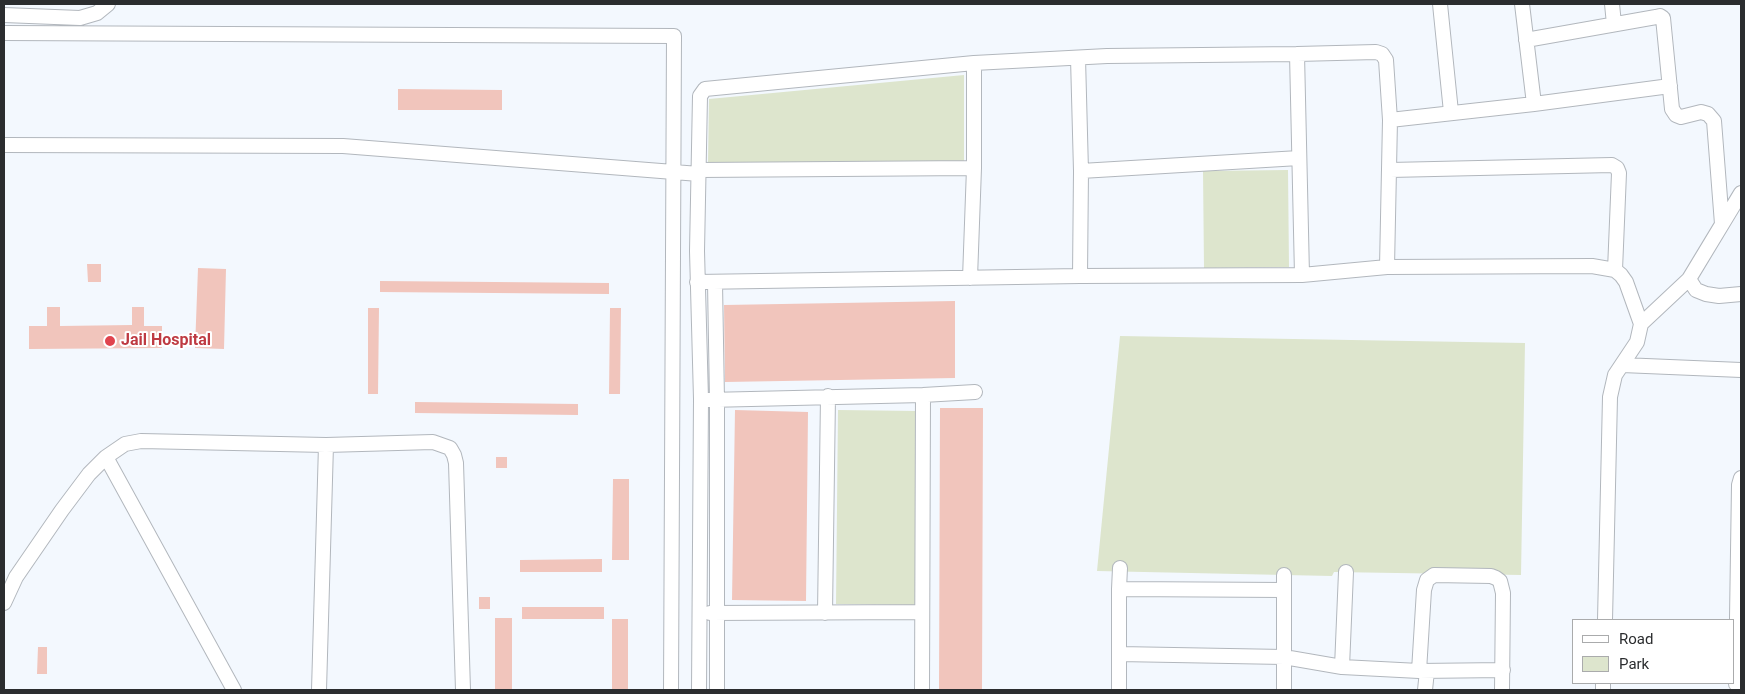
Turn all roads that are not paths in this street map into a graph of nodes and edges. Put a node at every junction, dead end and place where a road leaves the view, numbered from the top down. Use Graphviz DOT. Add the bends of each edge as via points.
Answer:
graph roads {
  1 [pos="108,4"];
  2 [pos="1440,4"];
  3 [pos="1522,4"];
  4 [pos="1612,4"];
  5 [pos="4,15"];
  6 [pos="1614,24"];
  7 [pos="4,34"];
  8 [pos="1526,40"];
  9 [pos="1297,54"];
  10 [pos="1078,58"];
  11 [pos="974,63"];
  12 [pos="1670,86"];
  13 [pos="1534,104"];
  14 [pos="1451,112"];
  15 [pos="1390,120"];
  16 [pos="4,146"];
  17 [pos="1299,158"];
  18 [pos="974,168"];
  19 [pos="1390,170"];
  20 [pos="1081,171"];
  21 [pos="673,172"];
  22 [pos="699,172"];
  23 [pos="1741,193"];
  24 [pos="1722,224"];
  25 [pos="1387,267"];
  26 [pos="1615,270"];
  27 [pos="1302,275"];
  28 [pos="1080,276"];
  29 [pos="970,278"];
  30 [pos="1689,279"];
  31 [pos="697,282"];
  32 [pos="715,283"];
  33 [pos="1741,294"];
  34 [pos="1641,324"];
  35 [pos="1622,365"];
  36 [pos="1740,371"];
  37 [pos="975,392"];
  38 [pos="923,395"];
  39 [pos="828,396"];
  40 [pos="701,399"];
  41 [pos="718,400"];
  42 [pos="326,446"];
  43 [pos="106,457"];
  44 [pos="1741,478"];
  45 [pos="1120,568"];
  46 [pos="1346,572"];
  47 [pos="1284,575"];
  48 [pos="1740,578"];
  49 [pos="1119,589"];
  50 [pos="1284,590"];
  51 [pos="4,603"];
  52 [pos="921,612"];
  53 [pos="700,613"];
  54 [pos="717,613"];
  55 [pos="825,614"];
  56 [pos="1604,619"];
  57 [pos="1119,654"];
  58 [pos="1284,657"];
  59 [pos="1342,667"];
  60 [pos="1503,670"];
  61 [pos="1423,671"];
  62 [pos="1736,684"];
  63 [pos="234,690"];
  64 [pos="319,690"];
  65 [pos="463,690"];
  66 [pos="672,690"];
  67 [pos="699,690"];
  68 [pos="717,690"];
  69 [pos="922,690"];
  70 [pos="1119,690"];
  71 [pos="1284,690"];
  72 [pos="1426,690"];
  73 [pos="1502,690"];
  1 -- 5 [label="street" via="97,13 80,18"];
  2 -- 14 [label="street"];
  3 -- 8 [label="street"];
  4 -- 6 [label="street"];
  6 -- 8 [label="street"];
  6 -- 12 [label="street" via="1656,16 1663,18"];
  7 -- 21 [label="street" via="674,36"];
  8 -- 13 [label="street"];
  9 -- 10 [label="street"];
  9 -- 15 [label="street" via="1382,54 1388,66"];
  9 -- 17 [label="street"];
  10 -- 11 [label="street"];
  10 -- 20 [label="street"];
  11 -- 18 [label="street"];
  11 -- 22 [label="street" via="705,89 700,96"];
  12 -- 13 [label="street"];
  12 -- 24 [label="street" via="1672,109 1676,115 1681,117 1701,112 1714,121"];
  13 -- 14 [label="street"];
  14 -- 15 [label="street"];
  15 -- 19 [label="street"];
  16 -- 21 [label="street" via="343,146"];
  17 -- 20 [label="street"];
  17 -- 27 [label="street"];
  18 -- 22 [label="street"];
  18 -- 29 [label="street"];
  19 -- 25 [label="street"];
  19 -- 26 [label="street" via="1612,165 1620,173"];
  20 -- 28 [label="street"];
  21 -- 22 [label="street"];
  21 -- 66 [label="street"];
  22 -- 31 [label="street"];
  23 -- 24 [label="street"];
  24 -- 30 [label="street"];
  25 -- 26 [label="street" via="1592,266"];
  25 -- 27 [label="street"];
  26 -- 34 [label="street" via="1626,282"];
  27 -- 28 [label="street"];
  28 -- 29 [label="street"];
  29 -- 32 [label="street"];
  30 -- 33 [label="street" via="1696,290 1706,294"];
  30 -- 34 [label="street"];
  31 -- 32 [label="street"];
  31 -- 40 [label="street"];
  32 -- 41 [label="street"];
  34 -- 35 [label="street" via="1637,342"];
  35 -- 36 [label="street"];
  35 -- 56 [label="street" via="1610,397"];
  37 -- 38 [label="street"];
  38 -- 39 [label="street"];
  38 -- 52 [label="street"];
  39 -- 41 [label="street"];
  39 -- 55 [label="street"];
  40 -- 41 [label="street"];
  40 -- 53 [label="street"];
  41 -- 54 [label="street"];
  42 -- 43 [label="street" via="140,441 125,444"];
  42 -- 64 [label="street"];
  42 -- 65 [label="street" via="434,442 450,448 454,455"];
  43 -- 51 [label="street" via="62,510 16,577"];
  43 -- 63 [label="street"];
  44 -- 48 [label="street"];
  45 -- 49 [label="street"];
  46 -- 59 [label="street"];
  47 -- 50 [label="street"];
  48 -- 62 [label="street"];
  49 -- 50 [label="street"];
  49 -- 57 [label="street"];
  50 -- 58 [label="street"];
  52 -- 55 [label="street"];
  52 -- 69 [label="street"];
  53 -- 54 [label="street"];
  53 -- 67 [label="street"];
  54 -- 55 [label="street"];
  54 -- 68 [label="street"];
  57 -- 58 [label="street"];
  57 -- 70 [label="street"];
  58 -- 59 [label="street"];
  58 -- 71 [label="street"];
  59 -- 61 [label="street"];
  60 -- 61 [label="street"];
  60 -- 61 [label="street" via="1503,593 1500,581 1491,576 1434,576 1427,580 1424,590"];
  60 -- 73 [label="street"];
  61 -- 72 [label="street"];
}
